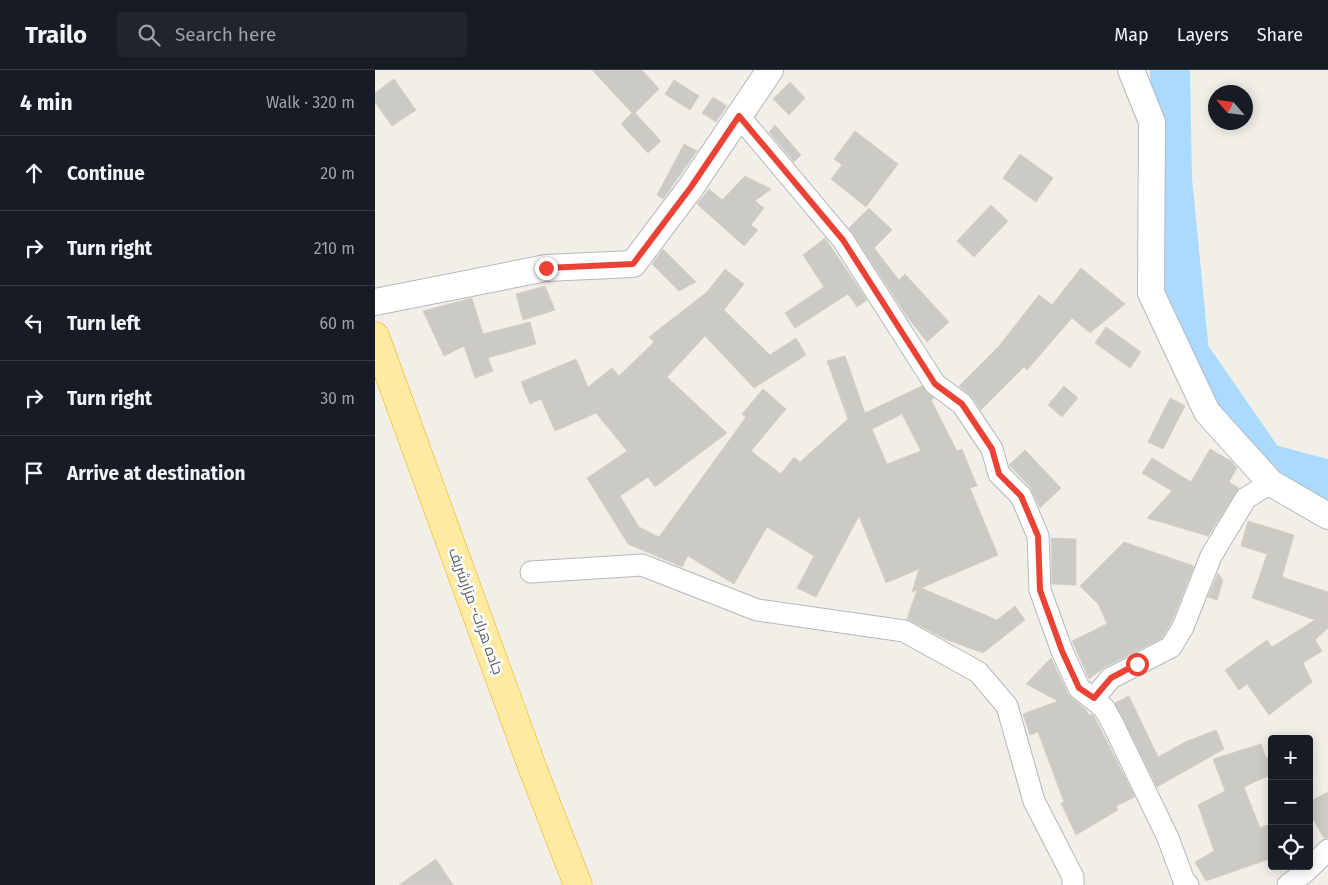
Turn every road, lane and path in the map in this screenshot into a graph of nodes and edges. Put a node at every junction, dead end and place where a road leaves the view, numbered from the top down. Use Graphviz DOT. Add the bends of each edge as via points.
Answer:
graph roads {
  1 [pos="769,70"];
  2 [pos="1131,70"];
  3 [pos="739,116"];
  4 [pos="375,302"];
  5 [pos="375,336"];
  6 [pos="1271,483"];
  7 [pos="1328,516"];
  8 [pos="531,572"];
  9 [pos="1094,698"];
  10 [pos="1328,850"];
  11 [pos="578,885"];
  12 [pos="1073,885"];
  13 [pos="1188,885"];
  14 [pos="1289,885"];
  1 -- 3 [label="street"];
  2 -- 6 [label="street" via="1152,122 1151,294 1207,412"];
  3 -- 4 [label="street" via="633,264 546,268"];
  3 -- 9 [label="street" via="843,240 935,384 962,404 992,449 999,474 1021,496 1038,536 1040,590 1062,651 1079,688"];
  5 -- 11 [label="highway, جاده هرات- مزارشریف"];
  6 -- 7 [label="street"];
  6 -- 9 [label="street" via="1246,498 1211,556 1183,627 1171,646 1111,678"];
  8 -- 12 [label="street" via="642,565 757,610 904,631 978,672 1007,706 1034,801 1073,877"];
  9 -- 13 [label="street" via="1113,724"];
  10 -- 14 [label="street"];
}
